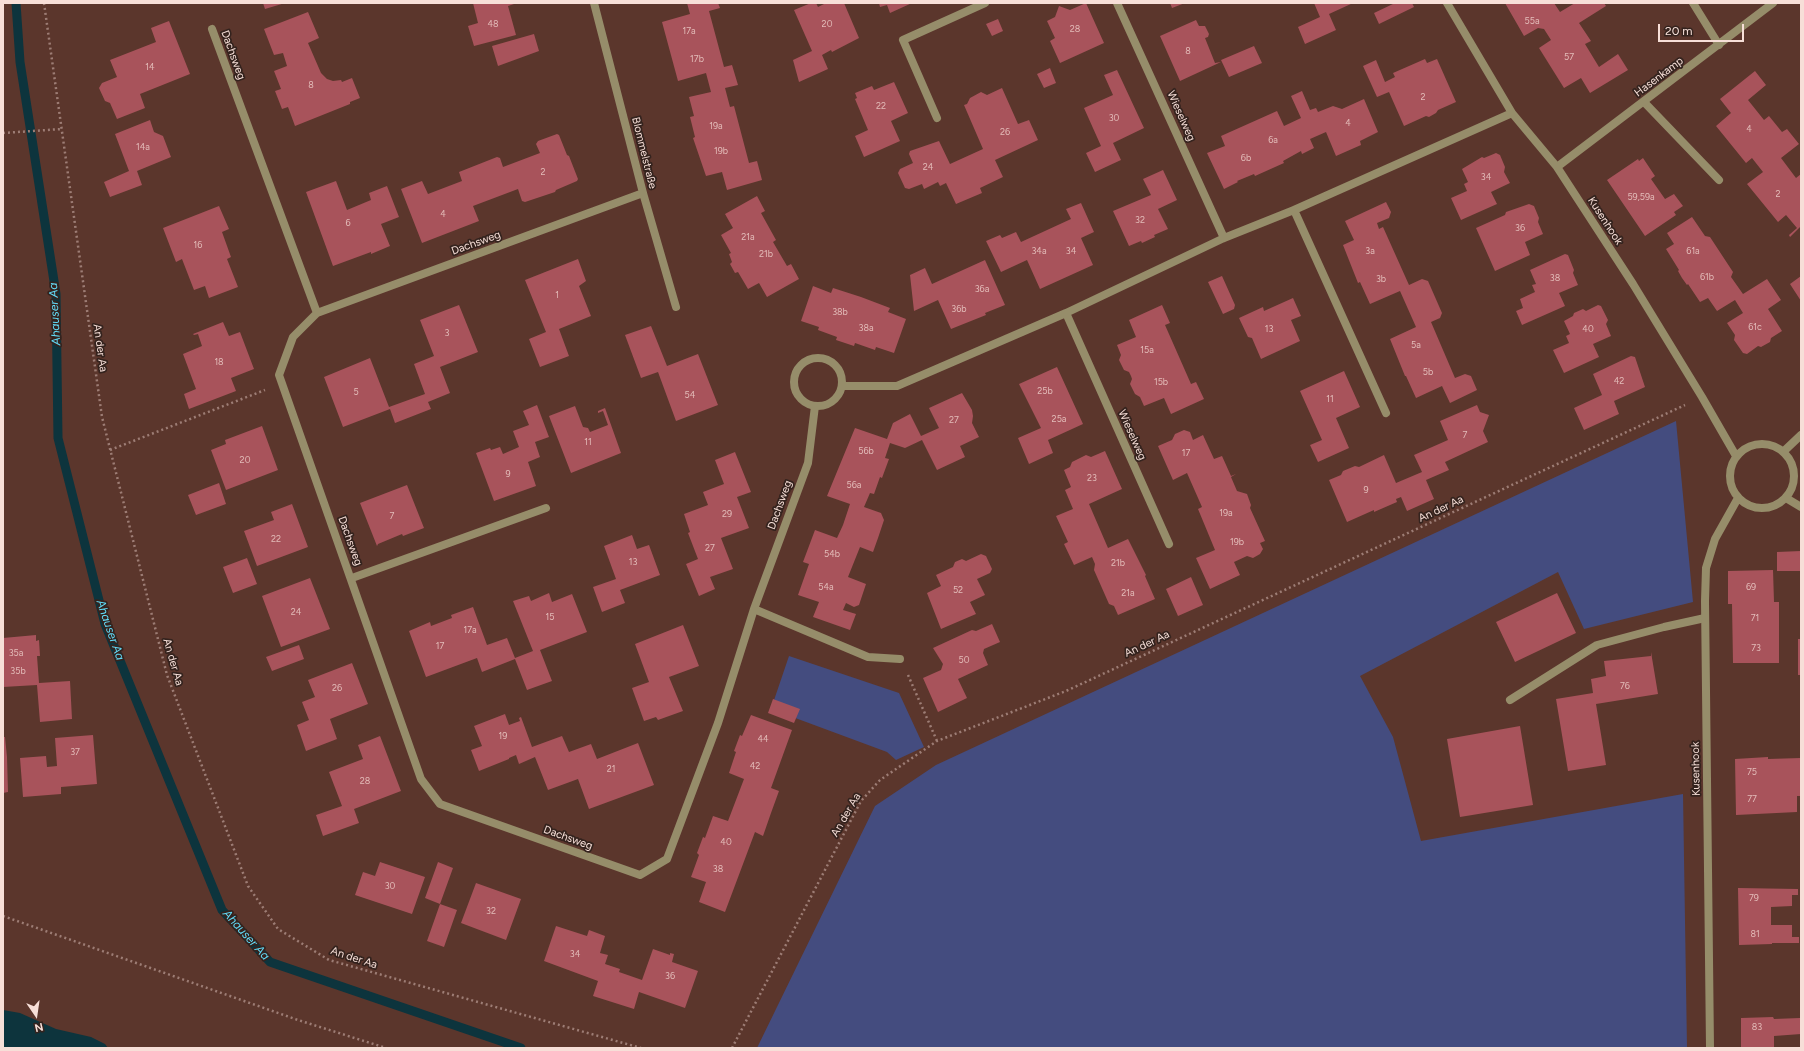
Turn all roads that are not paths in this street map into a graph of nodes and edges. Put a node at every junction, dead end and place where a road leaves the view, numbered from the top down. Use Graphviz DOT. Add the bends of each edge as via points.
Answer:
graph roads {
  1 [pos="594,3"];
  2 [pos="985,3"];
  3 [pos="1117,3"];
  4 [pos="1447,3"];
  5 [pos="1693,3"];
  6 [pos="1773,3"];
  7 [pos="212,29"];
  8 [pos="1719,45"];
  9 [pos="1644,102"];
  10 [pos="1512,113"];
  11 [pos="937,118"];
  12 [pos="1556,167"];
  13 [pos="1719,180"];
  14 [pos="643,193"];
  15 [pos="1294,210"];
  16 [pos="1224,238"];
  17 [pos="676,307"];
  18 [pos="1066,313"];
  19 [pos="317,314"];
  20 [pos="843,386"];
  21 [pos="815,406"];
  22 [pos="1386,413"];
  23 [pos="1801,435"];
  24 [pos="1783,452"];
  25 [pos="1736,456"];
  26 [pos="1738,498"];
  27 [pos="1786,498"];
  28 [pos="1801,507"];
  29 [pos="546,508"];
  30 [pos="1169,544"];
  31 [pos="352,578"];
  32 [pos="754,609"];
  33 [pos="1705,618"];
  34 [pos="900,659"];
  35 [pos="1510,700"];
  36 [pos="1710,1048"];
  1 -- 14 [label="street, Blommelstraße"];
  2 -- 11 [label="street" via="903,40"];
  3 -- 16 [label="street, Wieselweg"];
  4 -- 10 [label="street, Kusenhook"];
  5 -- 8 [label="street"];
  6 -- 8 [label="street, Hasenkamp"];
  7 -- 19 [label="street, Dachsweg"];
  8 -- 9 [label="street, Hasenkamp"];
  9 -- 12 [label="street, Hasenkamp"];
  9 -- 13 [label="street"];
  10 -- 12 [label="street, Kusenhook"];
  10 -- 15 [label="street"];
  12 -- 25 [label="street, Kusenhook" via="1633,284"];
  14 -- 17 [label="street, Blommelstraße"];
  14 -- 19 [label="street, Dachsweg"];
  15 -- 16 [label="street"];
  15 -- 22 [label="street"];
  16 -- 18 [label="street"];
  18 -- 20 [label="street" via="897,386"];
  18 -- 30 [label="street, Wieselweg"];
  19 -- 31 [label="street, Dachsweg" via="293,337 279,376"];
  20 -- 21 [label="street" via="830,403"];
  20 -- 21 [label="street" via="842,375 833,362 818,357 804,362 797,369 794,385 801,399"];
  21 -- 32 [label="street, Dachsweg" via="808,463"];
  23 -- 24 [label="street"];
  24 -- 25 [label="street" via="1766,444 1755,444"];
  24 -- 27 [label="street" via="1789,457 1794,477 1792,488"];
  25 -- 26 [label="street" via="1730,472 1731,485"];
  26 -- 27 [label="street" via="1750,506 1765,508 1776,505"];
  26 -- 33 [label="street, Kusenhook" via="1715,539 1706,568"];
  27 -- 28 [label="street"];
  29 -- 31 [label="street, Dachsweg"];
  31 -- 32 [label="street, Dachsweg" via="422,779 440,804 640,875 667,859 718,723"];
  32 -- 34 [label="street" via="868,657"];
  33 -- 35 [label="street" via="1598,645"];
  33 -- 36 [label="street, Kusenhook"];
}
